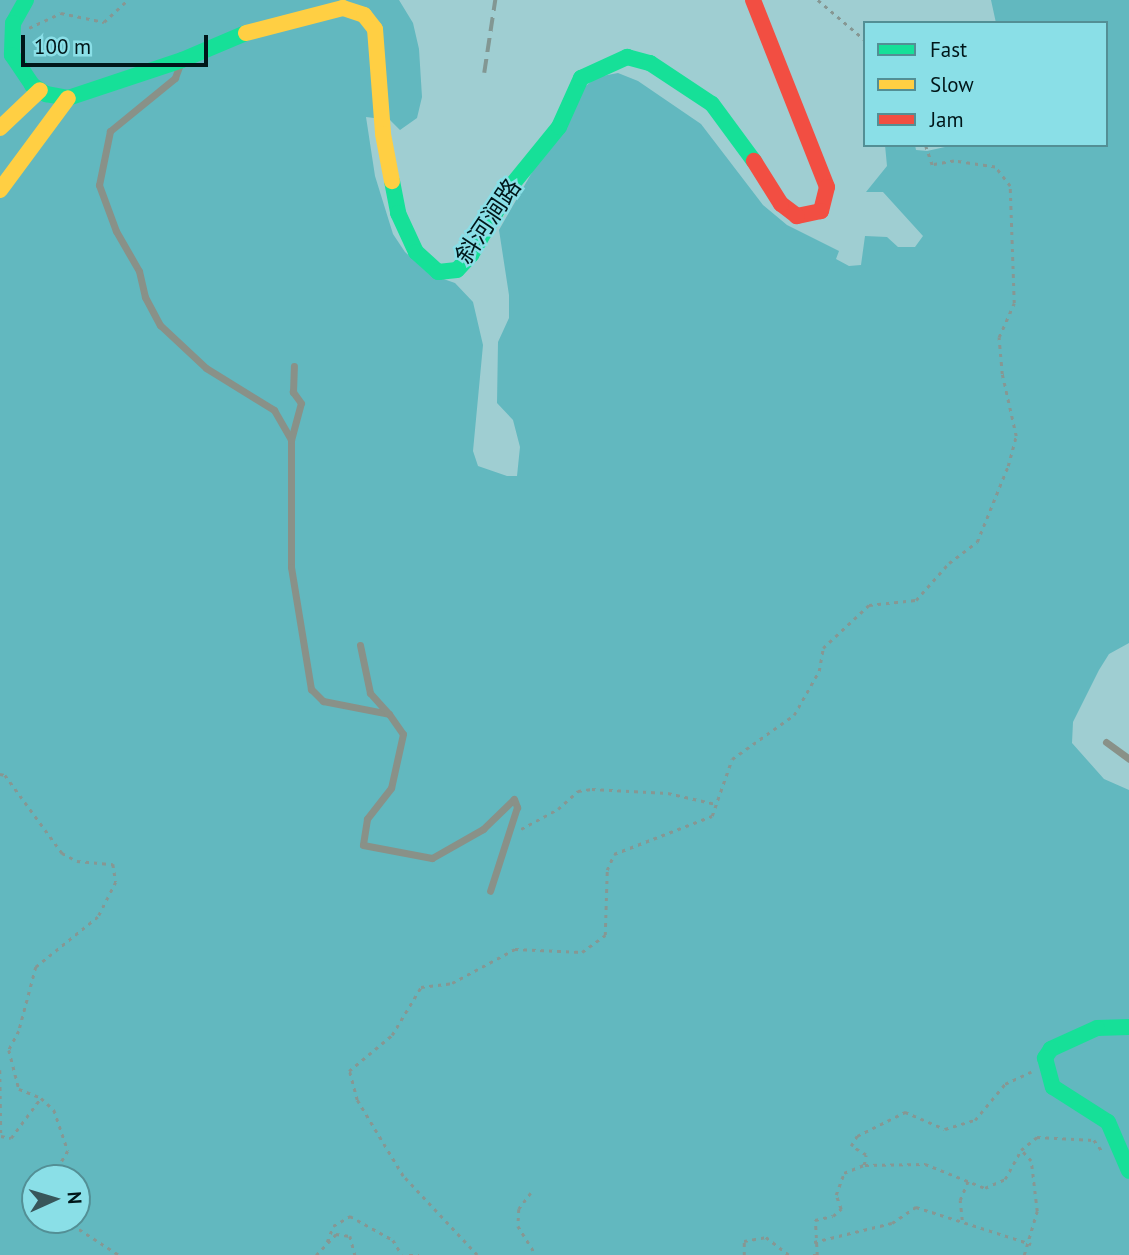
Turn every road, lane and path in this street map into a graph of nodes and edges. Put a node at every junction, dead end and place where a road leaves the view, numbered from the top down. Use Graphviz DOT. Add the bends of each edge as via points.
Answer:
graph roads {
  1 [pos="26,0"];
  2 [pos="128,0"];
  3 [pos="753,0"];
  4 [pos="818,0"];
  5 [pos="863,38"];
  6 [pos="11,40"];
  7 [pos="182,60"];
  8 [pos="40,90"];
  9 [pos="68,98"];
  10 [pos="0,128"];
  11 [pos="926,147"];
  12 [pos="0,190"];
  13 [pos="294,366"];
  14 [pos="291,440"];
  15 [pos="360,645"];
  16 [pos="388,714"];
  17 [pos="1106,742"];
  18 [pos="1129,759"];
  19 [pos="0,774"];
  20 [pos="716,804"];
  21 [pos="502,844"];
  22 [pos="490,891"];
  23 [pos="1129,1027"];
  24 [pos="0,1069"];
  25 [pos="1045,1069"];
  26 [pos="41,1098"];
  27 [pos="1021,1150"];
  28 [pos="60,1164"];
  29 [pos="864,1165"];
  30 [pos="1128,1169"];
  31 [pos="968,1181"];
  32 [pos="531,1192"];
  33 [pos="961,1220"];
  34 [pos="87,1234"];
  35 [pos="327,1242"];
  36 [pos="814,1242"];
  37 [pos="1031,1244"];
  38 [pos="119,1255"];
  39 [pos="316,1255"];
  40 [pos="355,1255"];
  41 [pos="402,1255"];
  42 [pos="409,1255"];
  43 [pos="419,1255"];
  44 [pos="477,1255"];
  45 [pos="536,1255"];
  46 [pos="744,1255"];
  47 [pos="789,1255"];
  48 [pos="813,1255"];
  49 [pos="1024,1255"];
  1 -- 6 [label="street" via="13,23"];
  2 -- 6 [label="path" via="104,22 61,13 46,17"];
  3 -- 7 [label="street, 斜河涧路" via="827,187 821,211 797,216 781,204 712,104 650,63 627,57 581,78 559,127 511,186 471,255 449,272 438,272 422,261 398,213 383,134 375,29 364,15 343,8 247,32"];
  4 -- 5 [label="path"];
  6 -- 8 [label="street" via="21,71"];
  7 -- 9 [label="street, 斜河涧路"];
  7 -- 14 [label="lane" via="175,78 110,131 99,185 160,325 206,368 274,410"];
  8 -- 9 [label="street"];
  8 -- 10 [label="street"];
  9 -- 12 [label="street"];
  11 -- 20 [label="path" via="932,165 954,161 995,167 1010,186 1014,303 999,337 1016,436 1008,466 977,542 916,600 869,605 823,648 819,671 794,715 732,759"];
  13 -- 14 [label="lane" via="293,392 301,403"];
  14 -- 16 [label="lane" via="291,567 311,688 323,701"];
  15 -- 16 [label="lane" via="370,693"];
  16 -- 21 [label="lane" via="402,734 391,788 368,819 363,845 432,858 483,829 514,799 517,807"];
  17 -- 18 [label="lane"];
  19 -- 26 [label="path" via="62,853 77,861 113,864 116,882 98,917 36,967 19,1031 9,1050 19,1089"];
  20 -- 21 [label="path" via="668,793 578,791"];
  20 -- 44 [label="path" via="712,816 614,854 607,870 605,935 582,952 515,949 452,983 421,987 392,1035 349,1071 357,1100 402,1176"];
  21 -- 22 [label="lane"];
  23 -- 25 [label="street" via="1097,1028 1066,1041 1051,1049"];
  24 -- 26 [label="path" via="1,1136 11,1138"];
  25 -- 29 [label="path" via="1005,1084 975,1120 945,1129 905,1112 870,1129 851,1146 866,1154"];
  25 -- 30 [label="street" via="1053,1087 1108,1122"];
  26 -- 28 [label="path" via="54,1110 68,1151"];
  27 -- 30 [label="path" via="1037,1137 1094,1140 1109,1161"];
  27 -- 31 [label="path" via="1005,1178 985,1188"];
  27 -- 37 [label="path" via="1031,1161 1037,1211"];
  29 -- 31 [label="path" via="925,1164"];
  29 -- 36 [label="path" via="844,1174 836,1195 841,1209 816,1220"];
  31 -- 33 [label="path" via="960,1200"];
  32 -- 45 [label="path" via="519,1209 518,1226"];
  33 -- 36 [label="path" via="916,1207 892,1223"];
  33 -- 37 [label="path"];
  34 -- 38 [label="path"];
  35 -- 39 [label="path"];
  35 -- 40 [label="path" via="336,1234 350,1236"];
  35 -- 41 [label="path" via="333,1226 350,1216 393,1240"];
  36 -- 48 [label="path" via="817,1255"];
  37 -- 49 [label="path"];
  42 -- 43 [label="path"];
  46 -- 47 [label="path" via="744,1241 766,1237"];
}
